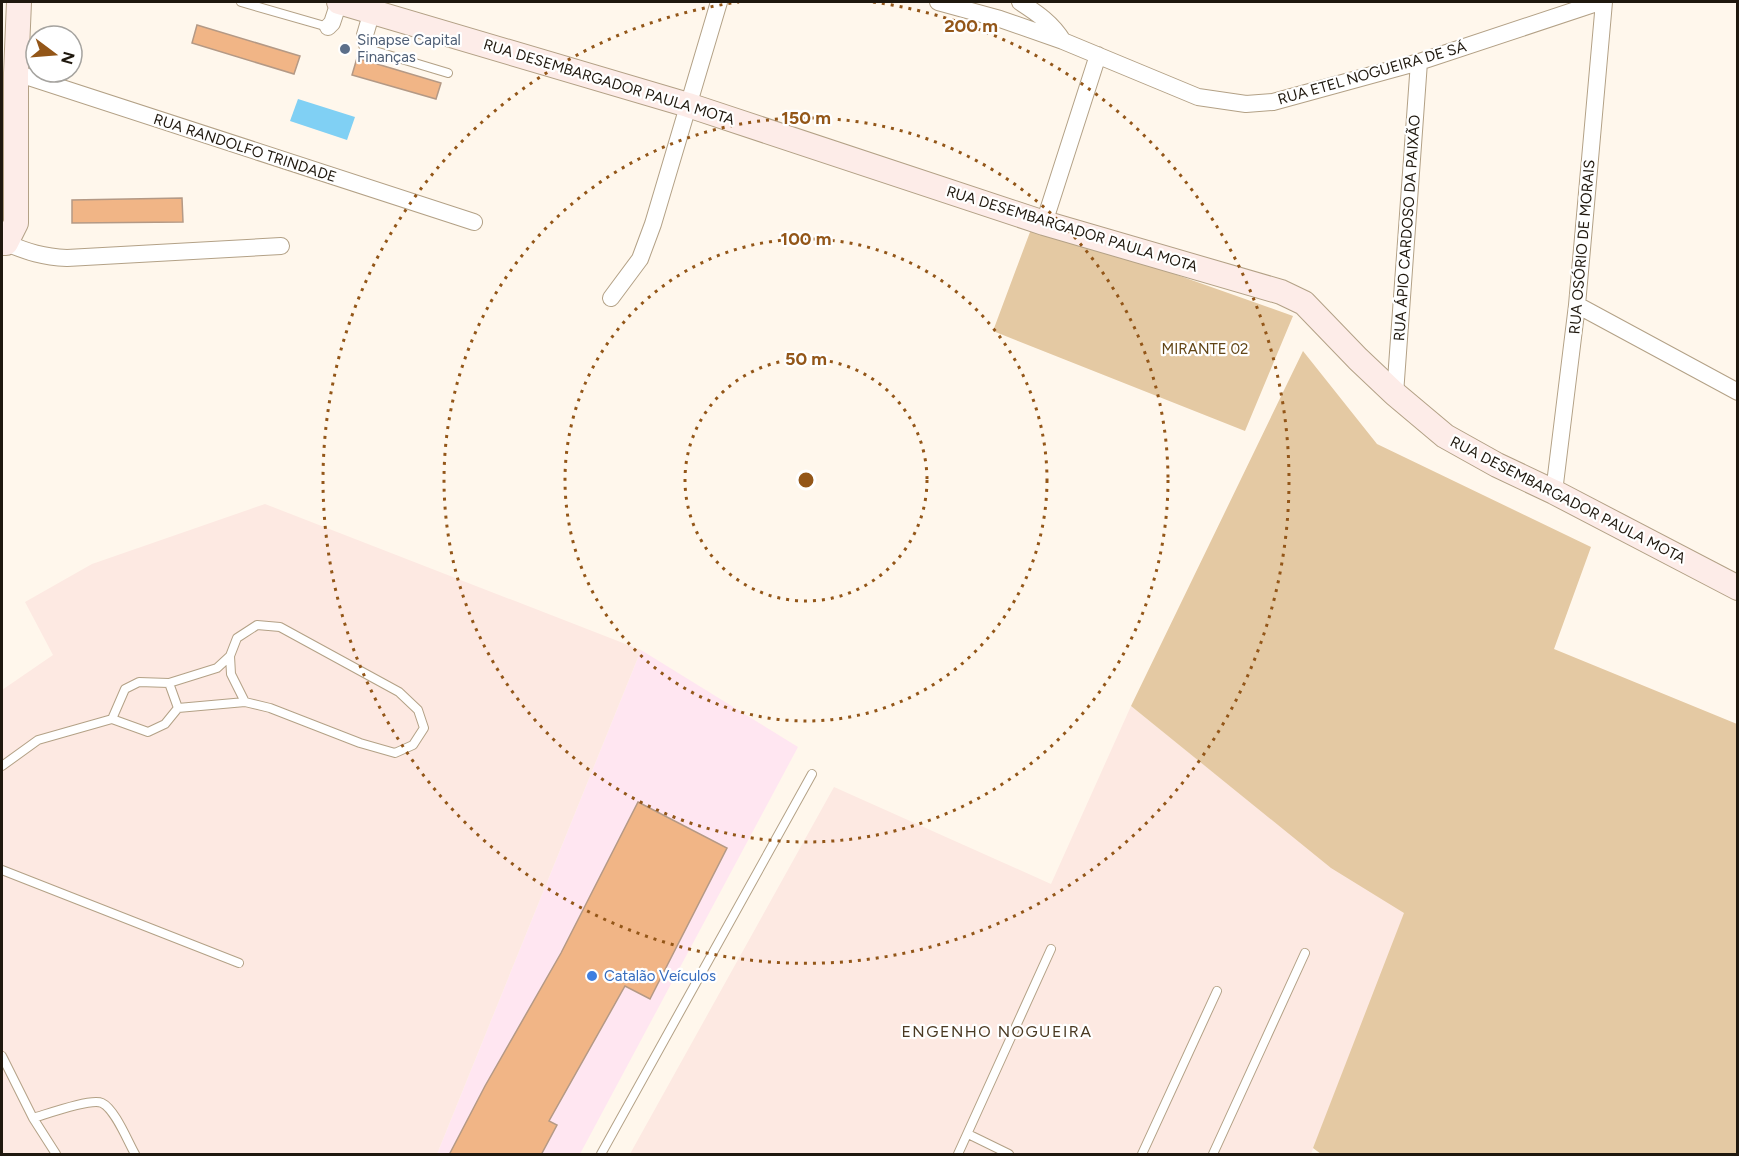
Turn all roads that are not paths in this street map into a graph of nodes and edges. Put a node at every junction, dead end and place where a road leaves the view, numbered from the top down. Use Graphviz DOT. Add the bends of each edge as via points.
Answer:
graph roads {
  1 [pos="19,2"];
  2 [pos="241,2"];
  3 [pos="719,2"];
  4 [pos="938,2"];
  5 [pos="1020,2"];
  6 [pos="1602,2"];
  7 [pos="351,4"];
  8 [pos="328,27"];
  9 [pos="1063,41"];
  10 [pos="367,45"];
  11 [pos="1098,54"];
  12 [pos="1419,62"];
  13 [pos="448,73"];
  14 [pos="16,74"];
  15 [pos="688,105"];
  16 [pos="474,222"];
  17 [pos="1044,223"];
  18 [pos="4,243"];
  19 [pos="281,246"];
  20 [pos="611,298"];
  21 [pos="1577,305"];
  22 [pos="1737,392"];
  23 [pos="1395,394"];
  24 [pos="1554,492"];
  25 [pos="1737,588"];
  26 [pos="230,656"];
  27 [pos="169,683"];
  28 [pos="245,702"];
  29 [pos="177,708"];
  30 [pos="112,719"];
  31 [pos="2,766"];
  32 [pos="812,774"];
  33 [pos="2,870"];
  34 [pos="1051,949"];
  35 [pos="1305,953"];
  36 [pos="239,963"];
  37 [pos="1217,991"];
  38 [pos="2,1056"];
  39 [pos="33,1118"];
  40 [pos="968,1134"];
  41 [pos="56,1155"];
  42 [pos="135,1155"];
  43 [pos="602,1155"];
  44 [pos="958,1155"];
  45 [pos="1009,1155"];
  46 [pos="1142,1155"];
  47 [pos="1213,1155"];
  1 -- 14 [label="street"];
  2 -- 8 [label="lane"];
  3 -- 15 [label="street"];
  4 -- 9 [label="street, RUA ETEL NOGUEIRA DE SÁ"];
  5 -- 9 [label="street" via="1047,20"];
  6 -- 12 [label="street, RUA ETEL NOGUEIRA DE SÁ"];
  6 -- 21 [label="street, RUA OSÓRIO DE MORAIS"];
  7 -- 8 [label="street"];
  7 -- 10 [label="street"];
  7 -- 15 [label="street, RUA DESEMBARGADOR PAULA MOTA"];
  9 -- 11 [label="street, RUA ETEL NOGUEIRA DE SÁ"];
  10 -- 13 [label="lane" via="375,51"];
  11 -- 12 [label="street, RUA ETEL NOGUEIRA DE SÁ" via="1198,97 1246,104 1273,102"];
  11 -- 17 [label="street"];
  12 -- 23 [label="street, RUA ÁPIO CARDOSO DA PAIXÃO"];
  14 -- 16 [label="street, RUA RANDOLFO TRINDADE"];
  14 -- 18 [label="street" via="16,223"];
  15 -- 17 [label="street, RUA DESEMBARGADOR PAULA MOTA"];
  15 -- 20 [label="street" via="640,259"];
  17 -- 23 [label="street, RUA DESEMBARGADOR PAULA MOTA" via="1281,292 1304,303"];
  18 -- 19 [label="street" via="32,254 67,258"];
  21 -- 22 [label="street"];
  21 -- 24 [label="street, RUA OSÓRIO DE MORAIS"];
  23 -- 24 [label="street, RUA DESEMBARGADOR PAULA MOTA" via="1445,436"];
  24 -- 25 [label="street, RUA DESEMBARGADOR PAULA MOTA"];
  26 -- 27 [label="lane" via="218,668"];
  26 -- 28 [label="lane" via="231,674"];
  26 -- 28 [label="lane" via="237,638 257,625 280,627 399,693 418,710 424,728 413,745 395,753"];
  27 -- 29 [label="lane"];
  27 -- 30 [label="lane" via="139,682 125,689"];
  28 -- 29 [label="lane"];
  29 -- 30 [label="lane" via="165,724 148,732"];
  30 -- 31 [label="lane" via="38,740"];
  32 -- 43 [label="lane"];
  33 -- 36 [label="lane"];
  34 -- 40 [label="lane"];
  35 -- 47 [label="lane"];
  37 -- 46 [label="lane"];
  38 -- 39 [label="lane"];
  39 -- 41 [label="lane"];
  39 -- 42 [label="lane" via="92,1101 102,1103 111,1111"];
  40 -- 44 [label="lane"];
  40 -- 45 [label="lane"];
}
